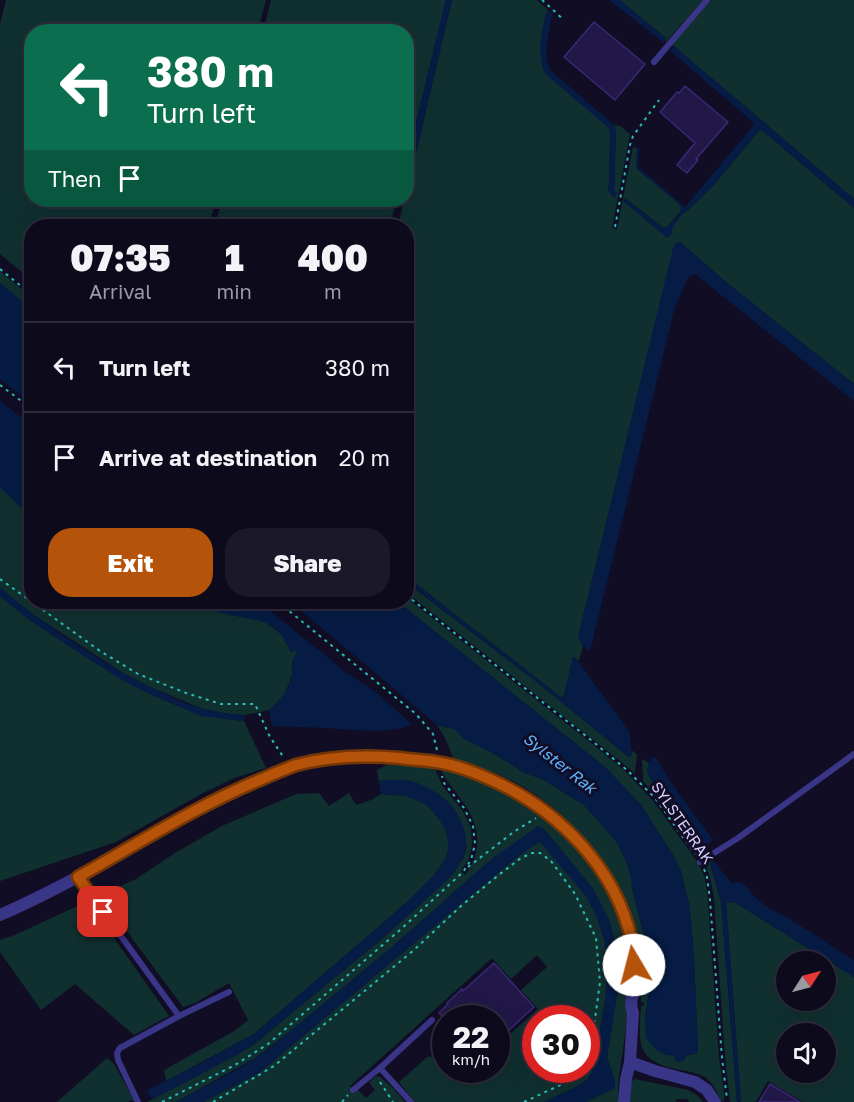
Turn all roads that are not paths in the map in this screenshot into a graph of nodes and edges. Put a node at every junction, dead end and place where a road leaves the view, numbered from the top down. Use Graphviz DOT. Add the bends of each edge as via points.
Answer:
graph roads {
  1 [pos="707,0"];
  2 [pos="654,62"];
  3 [pos="854,754"];
  4 [pos="700,862"];
  5 [pos="78,877"];
  6 [pos="0,915"];
  7 [pos="229,992"];
  8 [pos="179,1016"];
  9 [pos="432,1020"];
  10 [pos="630,1062"];
  11 [pos="380,1068"];
  12 [pos="353,1090"];
  13 [pos="138,1102"];
  14 [pos="411,1102"];
  15 [pos="624,1102"];
  16 [pos="715,1102"];
  1 -- 2 [label="lane"];
  3 -- 4 [label="lane"];
  5 -- 6 [label="street"];
  5 -- 8 [label="lane"];
  5 -- 10 [label="street" via="200,807 291,767 339,757 379,757 461,768 529,798 548,812 605,876 625,916 631,939 634,990"];
  7 -- 8 [label="lane"];
  8 -- 13 [label="lane" via="126,1044 117,1053"];
  9 -- 11 [label="lane"];
  10 -- 15 [label="street"];
  10 -- 16 [label="street" via="695,1082"];
  11 -- 12 [label="lane"];
  11 -- 14 [label="lane"];
}
